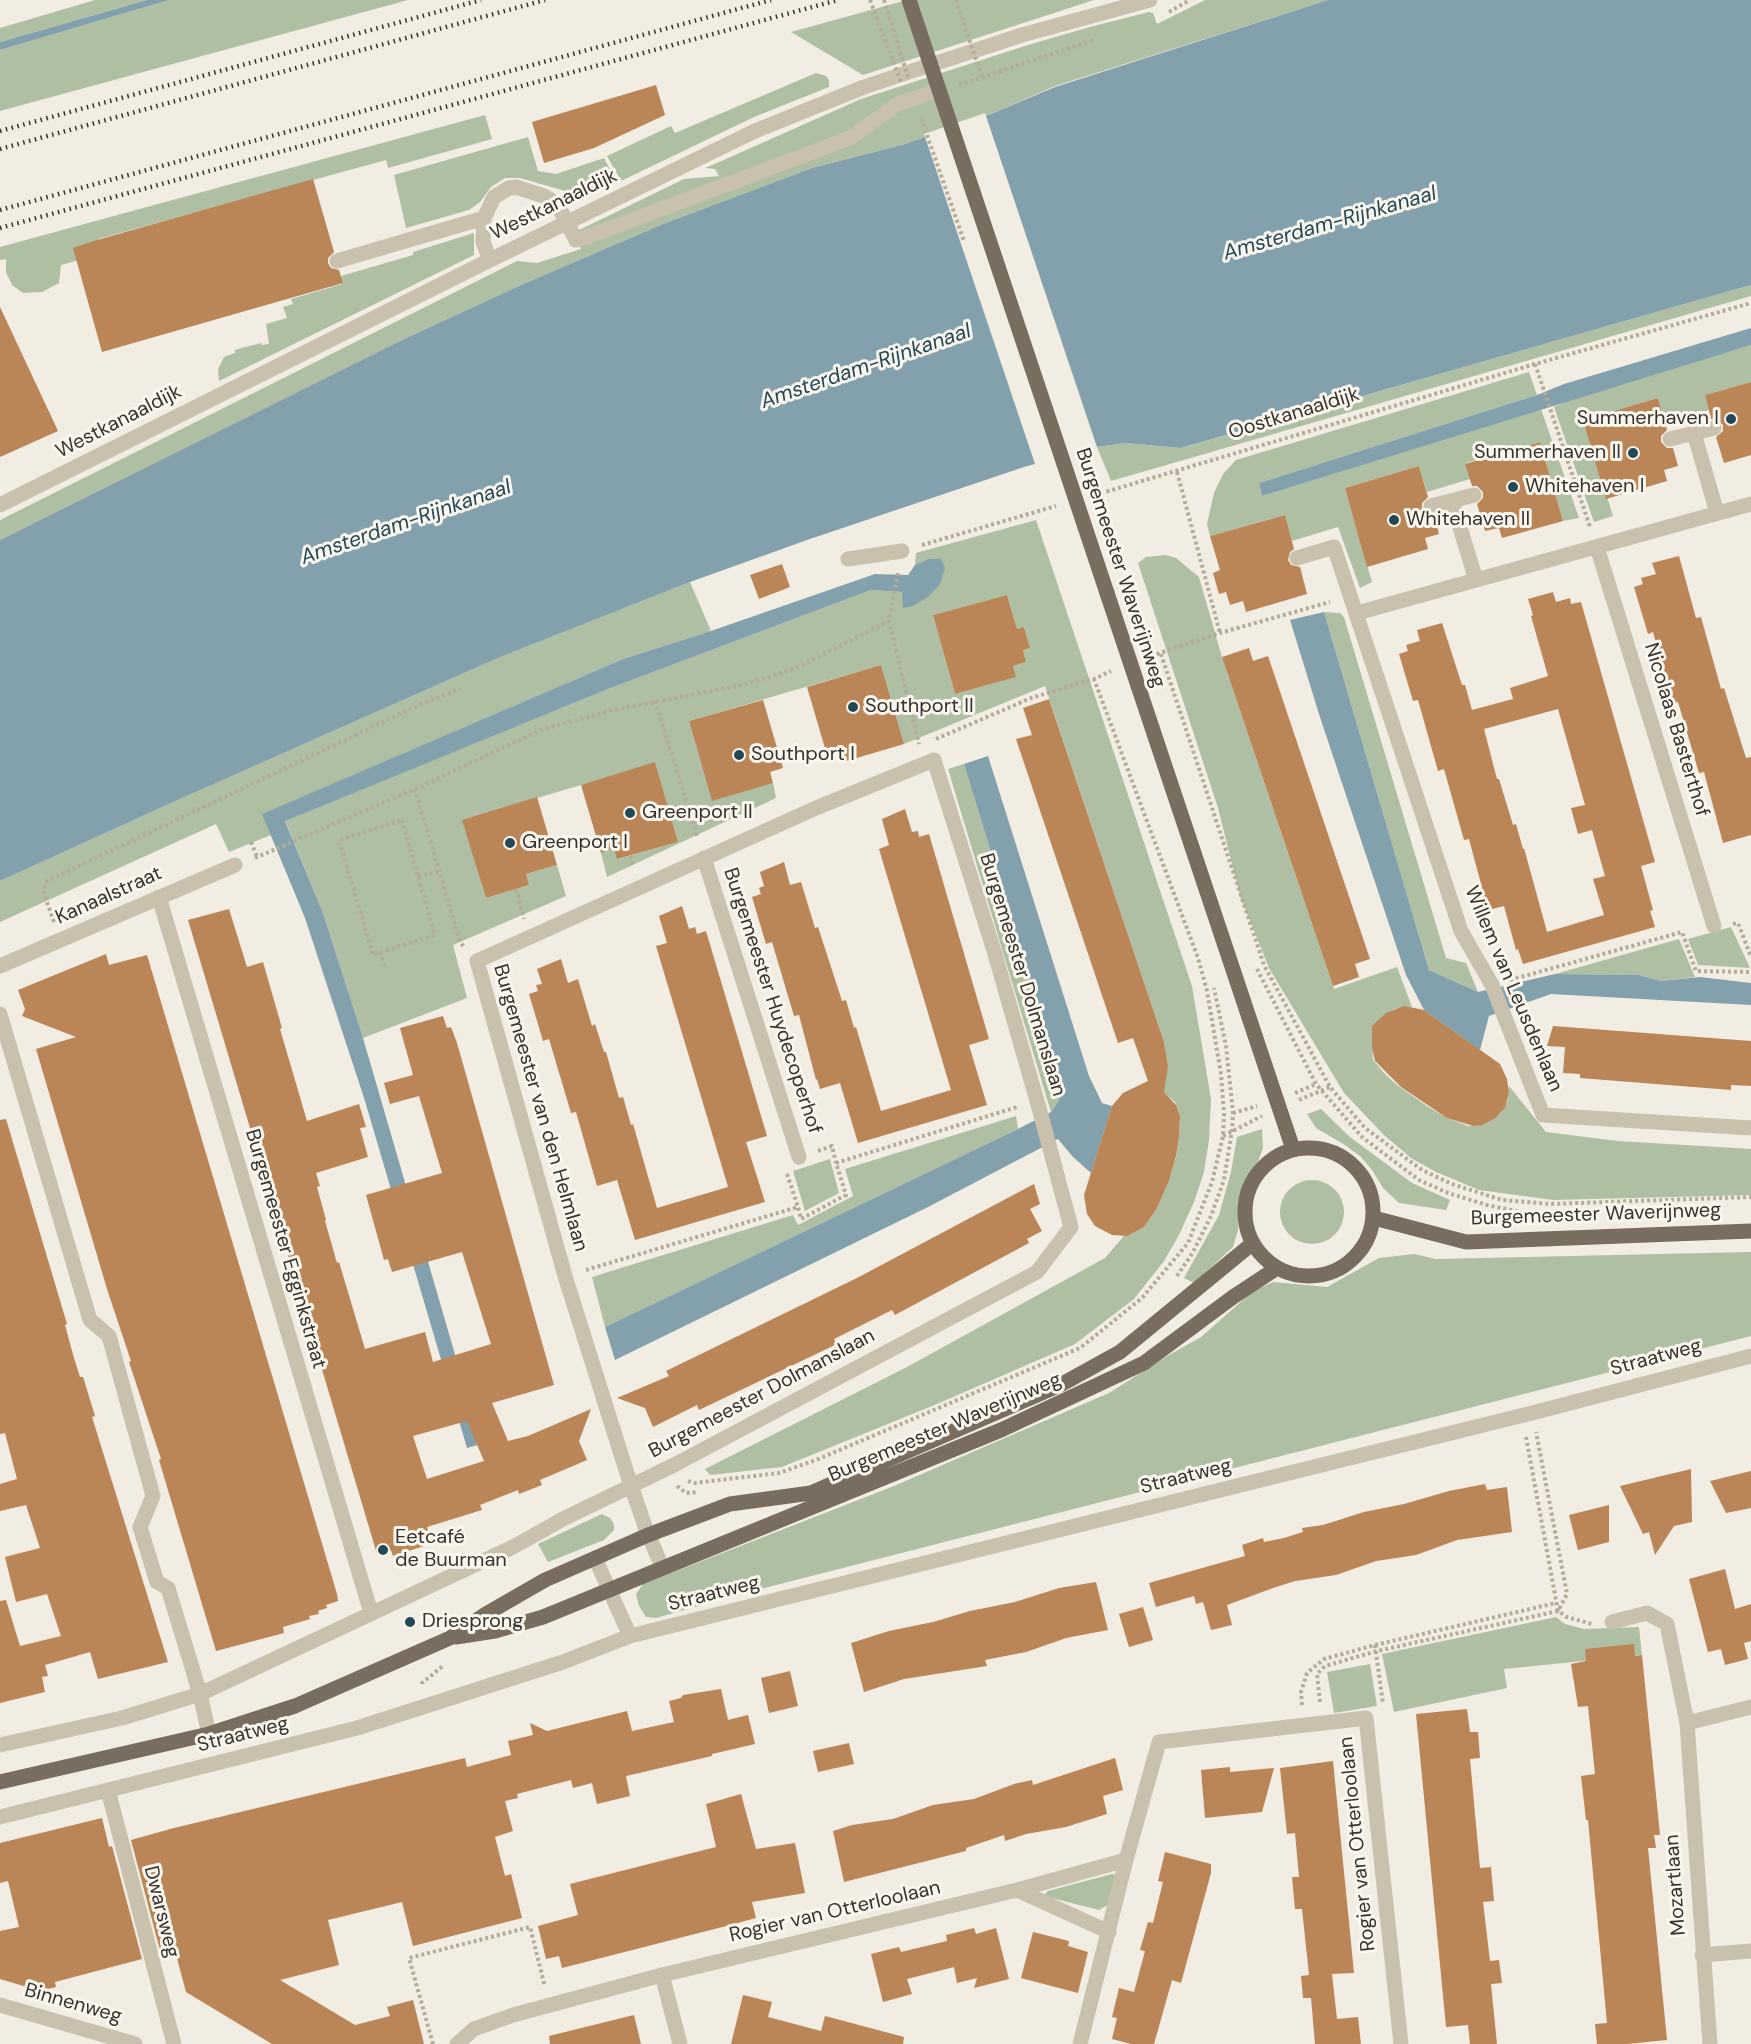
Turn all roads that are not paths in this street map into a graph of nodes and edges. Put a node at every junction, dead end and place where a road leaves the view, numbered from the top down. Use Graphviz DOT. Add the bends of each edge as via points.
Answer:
graph roads {
  1 [pos="909,0"];
  2 [pos="1150,0"];
  3 [pos="939,90"];
  4 [pos="484,218"];
  5 [pos="567,222"];
  6 [pos="490,260"];
  7 [pos="337,261"];
  8 [pos="1714,428"];
  9 [pos="1694,433"];
  10 [pos="1670,439"];
  11 [pos="1474,495"];
  12 [pos="1452,501"];
  13 [pos="1751,504"];
  14 [pos="0,505"];
  15 [pos="1431,506"];
  16 [pos="1717,513"];
  17 [pos="1597,547"];
  18 [pos="902,551"];
  19 [pos="1297,558"];
  20 [pos="848,559"];
  21 [pos="1476,580"];
  22 [pos="1357,613"];
  23 [pos="928,762"];
  24 [pos="704,858"];
  25 [pos="235,865"];
  26 [pos="159,897"];
  27 [pos="1714,926"];
  28 [pos="0,966"];
  29 [pos="0,1014"];
  30 [pos="1751,1128"];
  31 [pos="1293,1149"];
  32 [pos="799,1157"];
  33 [pos="1374,1218"];
  34 [pos="1751,1231"];
  35 [pos="1253,1243"];
  36 [pos="1277,1268"];
  37 [pos="1751,1356"];
  38 [pos="631,1486"];
  39 [pos="648,1535"];
  40 [pos="595,1558"];
  41 [pos="663,1569"];
  42 [pos="609,1589"];
  43 [pos="371,1613"];
  44 [pos="1612,1622"];
  45 [pos="630,1636"];
  46 [pos="450,1638"];
  47 [pos="200,1694"];
  48 [pos="1751,1707"];
  49 [pos="1686,1724"];
  50 [pos="209,1734"];
  51 [pos="0,1745"];
  52 [pos="0,1782"];
  53 [pos="108,1790"];
  54 [pos="0,1816"];
  55 [pos="1126,1860"];
  56 [pos="1017,1890"];
  57 [pos="1109,1932"];
  58 [pos="1751,1951"];
  59 [pos="1702,1955"];
  60 [pos="663,1975"];
  61 [pos="0,2005"];
  62 [pos="135,2044"];
  63 [pos="174,2044"];
  64 [pos="457,2044"];
  65 [pos="680,2044"];
  66 [pos="1080,2044"];
  67 [pos="1401,2044"];
  68 [pos="1710,2044"];
  1 -- 3 [label="main road, Burgemeester Waverijnweg, bridge"];
  2 -- 5 [label="street, Westkanaaldijk" via="1022,35 856,90 745,135"];
  3 -- 5 [label="street, bridge" via="898,104 850,138 587,237 576,240"];
  3 -- 31 [label="main road, Burgemeester Waverijnweg, bridge"];
  4 -- 5 [label="street" via="494,197 502,190 516,187 554,202"];
  4 -- 6 [label="street" via="483,242"];
  4 -- 7 [label="street"];
  5 -- 6 [label="street, Westkanaaldijk"];
  6 -- 14 [label="street, Westkanaaldijk"];
  8 -- 9 [label="street"];
  9 -- 10 [label="street"];
  9 -- 16 [label="street"];
  11 -- 12 [label="street"];
  12 -- 15 [label="street"];
  12 -- 21 [label="street"];
  13 -- 16 [label="street"];
  16 -- 17 [label="street"];
  17 -- 21 [label="street"];
  17 -- 27 [label="street, Nicolaas Basterthof"];
  18 -- 20 [label="street"];
  19 -- 22 [label="street, Willem van Leusdenlaan" via="1334,547"];
  21 -- 22 [label="street"];
  22 -- 30 [label="street, Willem van Leusdenlaan" via="1461,931 1492,985 1544,1116"];
  23 -- 24 [label="street, Burgemeester van den Helmlaan"];
  23 -- 38 [label="street, Burgemeester Dolmanslaan" via="995,954 1071,1227 1037,1272"];
  24 -- 32 [label="street, Burgemeester Huydecoperhof"];
  24 -- 38 [label="street, Burgemeester van den Helmlaan" via="477,961 565,1276"];
  25 -- 26 [label="street, Kanaalstraat"];
  26 -- 28 [label="street, Kanaalstraat"];
  26 -- 43 [label="street, Burgemeester Egginkstraat"];
  29 -- 47 [label="street, Straatweg" via="90,1320 109,1336 153,1497 140,1527 157,1582 168,1588"];
  31 -- 33 [label="main road" via="1315,1147 1335,1152 1353,1163 1373,1198"];
  31 -- 35 [label="main road" via="1261,1168 1250,1185 1245,1204 1246,1224"];
  33 -- 34 [label="main road, Burgemeester Waverijnweg" via="1466,1242"];
  33 -- 36 [label="main road" via="1368,1240 1354,1258 1336,1271 1314,1276 1295,1275"];
  35 -- 36 [label="main road"];
  35 -- 39 [label="main road, Burgemeester Waverijnweg" via="1120,1352 1062,1384 811,1493 730,1504"];
  36 -- 41 [label="main road, Burgemeester Waverijnweg" via="1144,1363 1002,1430"];
  37 -- 45 [label="street, Straatweg"];
  38 -- 39 [label="street, Burgemeester van den Helmlaan"];
  38 -- 43 [label="street, Burgemeester Dolmanslaan" via="466,1570"];
  39 -- 40 [label="main road, Burgemeester Waverijnweg"];
  39 -- 41 [label="street, Burgemeester van den Helmlaan"];
  40 -- 42 [label="street"];
  40 -- 46 [label="main road, Straatweg" via="531,1587"];
  41 -- 42 [label="main road, Burgemeester Waverijnweg"];
  42 -- 45 [label="street"];
  42 -- 46 [label="main road, Straatweg" via="543,1617 495,1631"];
  43 -- 47 [label="street, Burgemeester Dolmanslaan"];
  44 -- 49 [label="street, Mozartlaan" via="1647,1613 1667,1624"];
  45 -- 53 [label="street, Straatweg" via="563,1662 357,1728"];
  46 -- 50 [label="main road, Straatweg" via="295,1706"];
  47 -- 50 [label="street, Straatweg"];
  47 -- 51 [label="street, Burgemeester Dolmanslaan" via="122,1718"];
  48 -- 49 [label="street"];
  49 -- 59 [label="street, Mozartlaan"];
  50 -- 52 [label="main road, Straatweg"];
  53 -- 54 [label="street, Straatweg"];
  53 -- 63 [label="street, Dwarsweg"];
  55 -- 56 [label="street, Rogier van Otterloolaan"];
  55 -- 57 [label="street, Rogier van Otterloolaan"];
  55 -- 67 [label="street, Rogier van Otterloolaan" via="1159,1742 1366,1718"];
  56 -- 57 [label="street"];
  56 -- 60 [label="street, Rogier van Otterloolaan"];
  57 -- 66 [label="street, Rogier van Otterloolaan"];
  58 -- 59 [label="street"];
  59 -- 68 [label="street, Mozartlaan"];
  60 -- 64 [label="street, Rogier van Otterloolaan" via="513,2014 474,2029"];
  60 -- 65 [label="street"];
  61 -- 62 [label="street, Binnenweg"];
}
